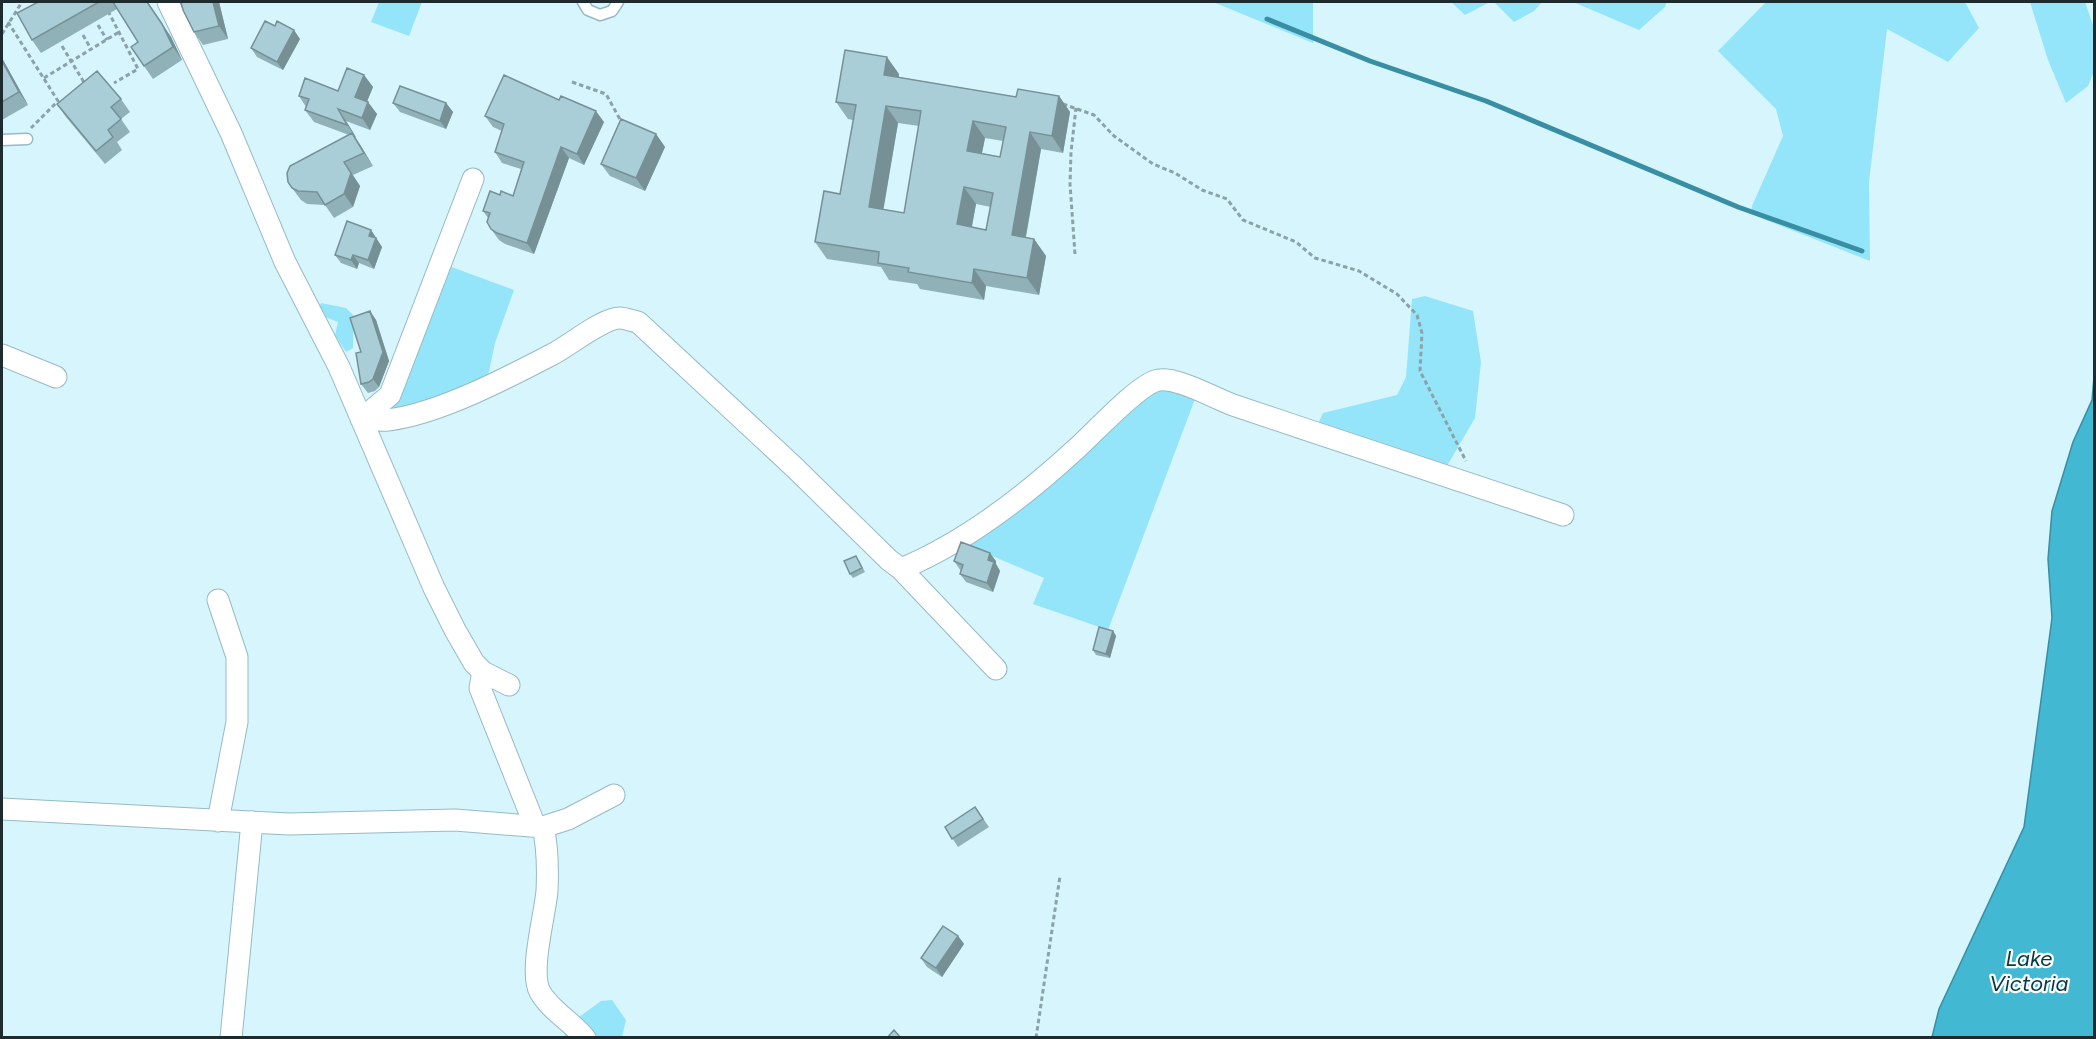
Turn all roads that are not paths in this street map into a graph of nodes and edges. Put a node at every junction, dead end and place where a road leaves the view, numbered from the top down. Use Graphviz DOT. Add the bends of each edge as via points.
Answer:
graph roads {
  1 [pos="168,2"];
  2 [pos="583,2"];
  3 [pos="618,2"];
  4 [pos="3,137"];
  5 [pos="23,140"];
  6 [pos="473,179"];
  7 [pos="2,355"];
  8 [pos="56,377"];
  9 [pos="361,419"];
  10 [pos="1563,515"];
  11 [pos="901,569"];
  12 [pos="218,600"];
  13 [pos="996,669"];
  14 [pos="483,672"];
  15 [pos="509,685"];
  16 [pos="614,795"];
  17 [pos="2,809"];
  18 [pos="218,821"];
  19 [pos="252,822"];
  20 [pos="539,827"];
  21 [pos="231,1038"];
  22 [pos="585,1038"];
  1 -- 9 [label="street" via="231,134 285,262"];
  2 -- 3 [label="lane" via="588,10 600,15 612,11"];
  4 -- 5 [label="lane"];
  6 -- 9 [label="street" via="390,395"];
  7 -- 8 [label="street"];
  9 -- 11 [label="street" via="388,420 415,414 554,354 607,321 618,318 638,322"];
  9 -- 14 [label="street" via="434,588 467,653"];
  10 -- 11 [label="street" via="1175,382 1156,381 1140,390 1019,496 938,552"];
  11 -- 13 [label="street"];
  12 -- 18 [label="street" via="237,657 237,722"];
  14 -- 15 [label="street"];
  14 -- 20 [label="street" via="480,688"];
  16 -- 20 [label="street" via="568,819"];
  17 -- 18 [label="street"];
  18 -- 19 [label="street"];
  19 -- 20 [label="street" via="455,820"];
  19 -- 21 [label="street"];
  20 -- 22 [label="street" via="546,843 548,872 536,983 548,1003"];
}
